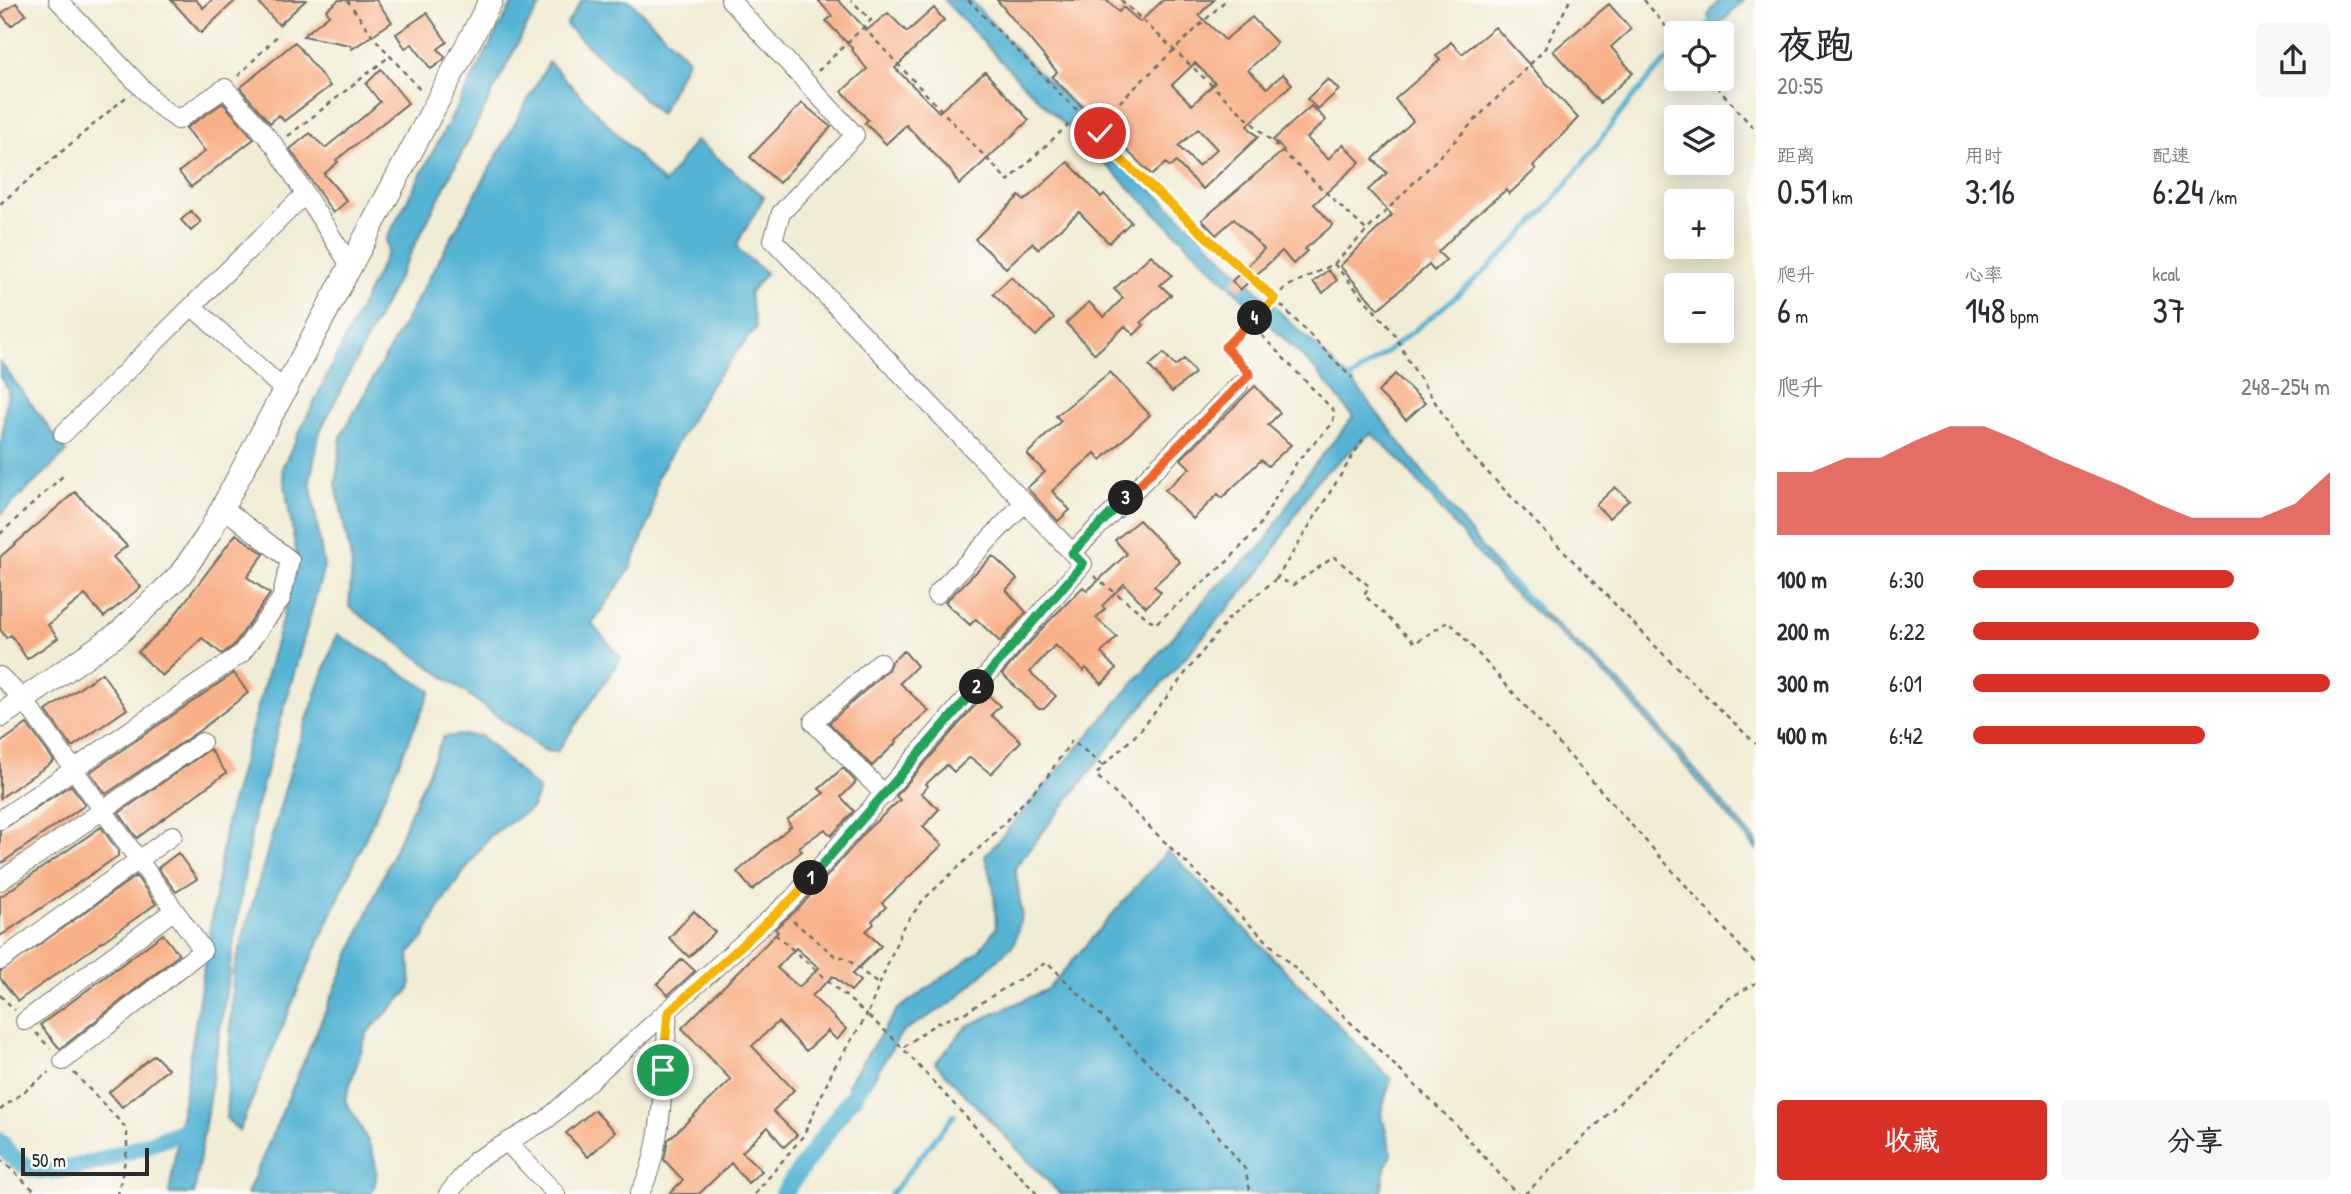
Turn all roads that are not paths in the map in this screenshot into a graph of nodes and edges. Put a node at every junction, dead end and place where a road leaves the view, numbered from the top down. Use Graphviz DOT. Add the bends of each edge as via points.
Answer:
graph roads {
  1 [pos="58,0"];
  2 [pos="491,0"];
  3 [pos="730,0"];
  4 [pos="305,194"];
  5 [pos="351,267"];
  6 [pos="192,306"];
  7 [pos="1239,385"];
  8 [pos="284,390"];
  9 [pos="63,434"];
  10 [pos="1024,503"];
  11 [pos="222,508"];
  12 [pos="1077,559"];
  13 [pos="936,595"];
  14 [pos="880,663"];
  15 [pos="0,676"];
  16 [pos="24,700"];
  17 [pos="0,716"];
  18 [pos="202,742"];
  19 [pos="73,769"];
  20 [pos="885,795"];
  21 [pos="102,811"];
  22 [pos="0,820"];
  23 [pos="173,835"];
  24 [pos="138,861"];
  25 [pos="0,881"];
  26 [pos="173,911"];
  27 [pos="0,961"];
  28 [pos="668,1013"];
  29 [pos="25,1021"];
  30 [pos="63,1061"];
  31 [pos="507,1142"];
  32 [pos="448,1194"];
  33 [pos="556,1194"];
  34 [pos="639,1194"];
  1 -- 4 [label="street" via="139,86 178,120 225,88 275,146"];
  2 -- 5 [label="street"];
  3 -- 10 [label="street" via="855,135 781,213 773,240"];
  4 -- 5 [label="street"];
  4 -- 6 [label="street"];
  5 -- 8 [label="street"];
  6 -- 8 [label="street"];
  6 -- 9 [label="street"];
  7 -- 12 [label="street"];
  8 -- 11 [label="street"];
  10 -- 12 [label="street"];
  10 -- 13 [label="street"];
  11 -- 16 [label="street" via="180,575 119,633"];
  11 -- 19 [label="street" via="290,560 281,599 241,654"];
  12 -- 20 [label="street"];
  14 -- 20 [label="street" via="813,722"];
  15 -- 16 [label="street"];
  16 -- 17 [label="street"];
  16 -- 19 [label="street"];
  18 -- 21 [label="street"];
  19 -- 21 [label="street"];
  19 -- 22 [label="street"];
  20 -- 28 [label="street" via="780,910"];
  21 -- 24 [label="street"];
  21 -- 25 [label="street"];
  23 -- 24 [label="street"];
  24 -- 26 [label="street"];
  24 -- 27 [label="street"];
  26 -- 29 [label="street"];
  26 -- 30 [label="street" via="203,950"];
  28 -- 31 [label="street" via="546,1120"];
  28 -- 34 [label="street" via="658,1128"];
  31 -- 32 [label="street" via="476,1160"];
  31 -- 33 [label="street"];
}
